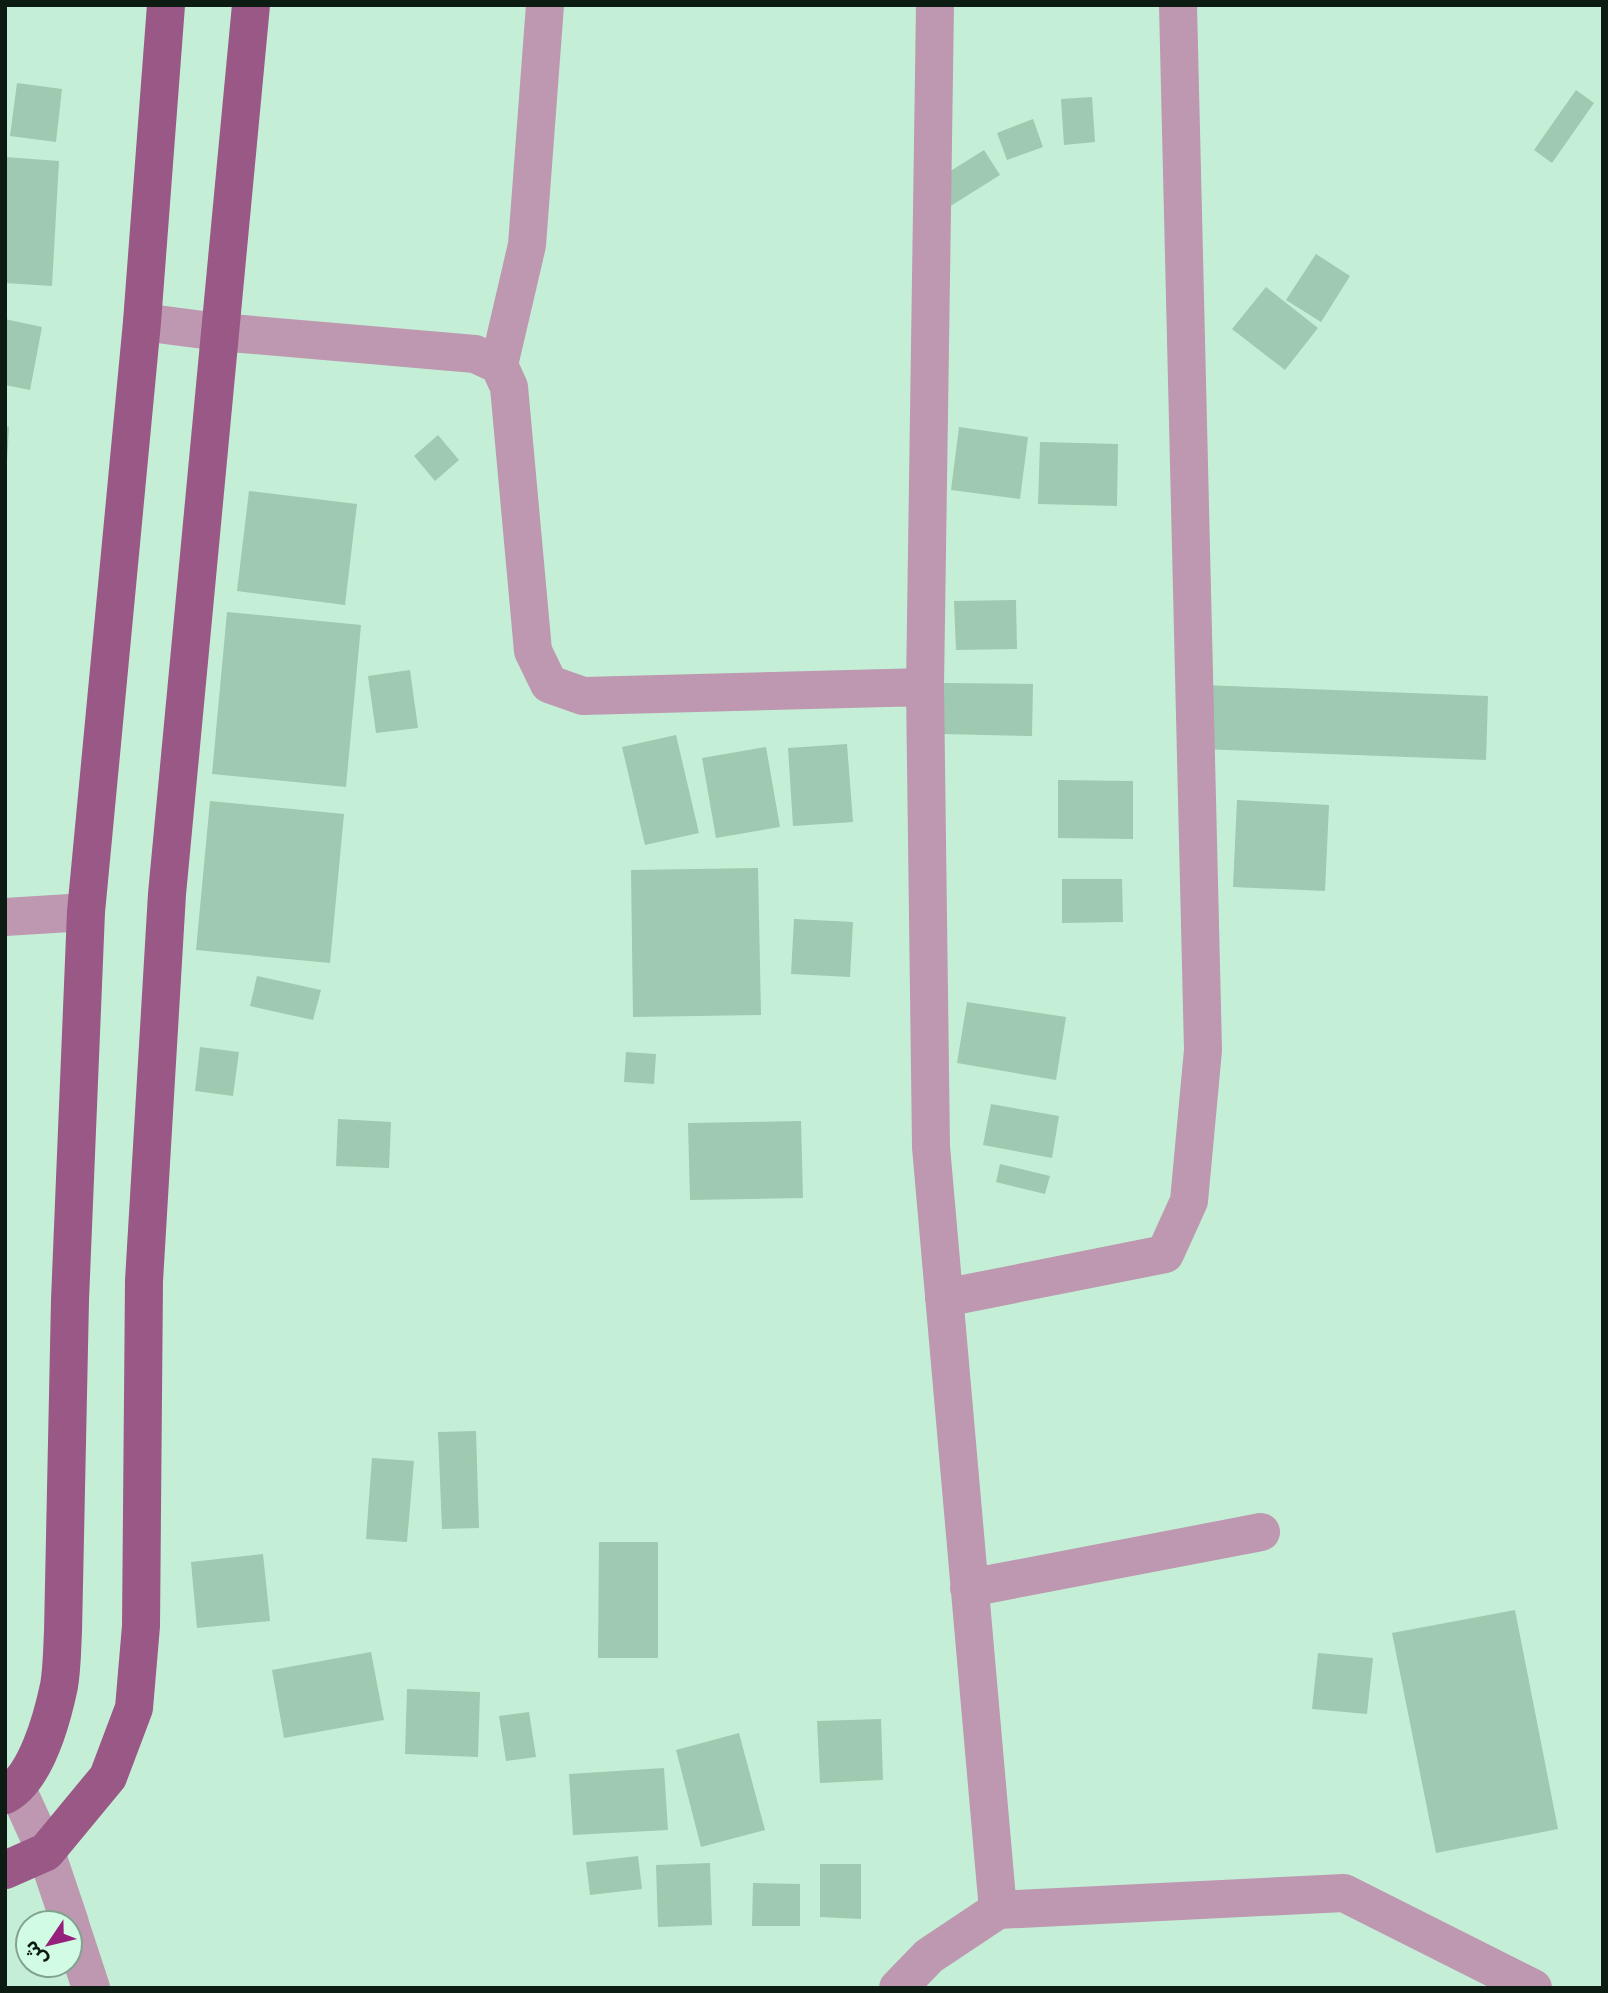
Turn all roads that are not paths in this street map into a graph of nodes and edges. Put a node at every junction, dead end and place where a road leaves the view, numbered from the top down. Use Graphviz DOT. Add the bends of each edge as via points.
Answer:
graph roads {
  1 [pos="166,5"];
  2 [pos="251,5"];
  3 [pos="545,5"];
  4 [pos="935,5"];
  5 [pos="1178,5"];
  6 [pos="142,321"];
  7 [pos="219,332"];
  8 [pos="499,365"];
  9 [pos="925,687"];
  10 [pos="86,912"];
  11 [pos="5,916"];
  12 [pos="944,1297"];
  13 [pos="1261,1532"];
  14 [pos="969,1588"];
  15 [pos="11,1792"];
  16 [pos="46,1852"];
  17 [pos="5,1870"];
  18 [pos="65,1909"];
  19 [pos="998,1910"];
  20 [pos="84,1964"];
  21 [pos="92,1988"];
  22 [pos="898,1988"];
  23 [pos="1533,1988"];
  1 -- 6 [label="main road"];
  2 -- 7 [label="main road"];
  3 -- 8 [label="street" via="527,245"];
  4 -- 9 [label="street"];
  5 -- 12 [label="street" via="1203,1050 1189,1201 1165,1254"];
  6 -- 7 [label="street"];
  6 -- 10 [label="main road"];
  7 -- 8 [label="street" via="475,354"];
  7 -- 16 [label="main road" via="167,894 144,1281 141,1626 134,1708 108,1777"];
  8 -- 9 [label="street" via="509,387 533,651 549,684 583,696"];
  9 -- 12 [label="street" via="931,1147"];
  10 -- 11 [label="street"];
  10 -- 15 [label="main road" via="59,1685 42,1746"];
  12 -- 14 [label="street"];
  13 -- 14 [label="street"];
  14 -- 19 [label="street"];
  15 -- 16 [label="street"];
  16 -- 17 [label="main road"];
  16 -- 18 [label="street"];
  19 -- 22 [label="street" via="929,1956"];
  19 -- 23 [label="street" via="1344,1893"];
  20 -- 21 [label="street"];
}
